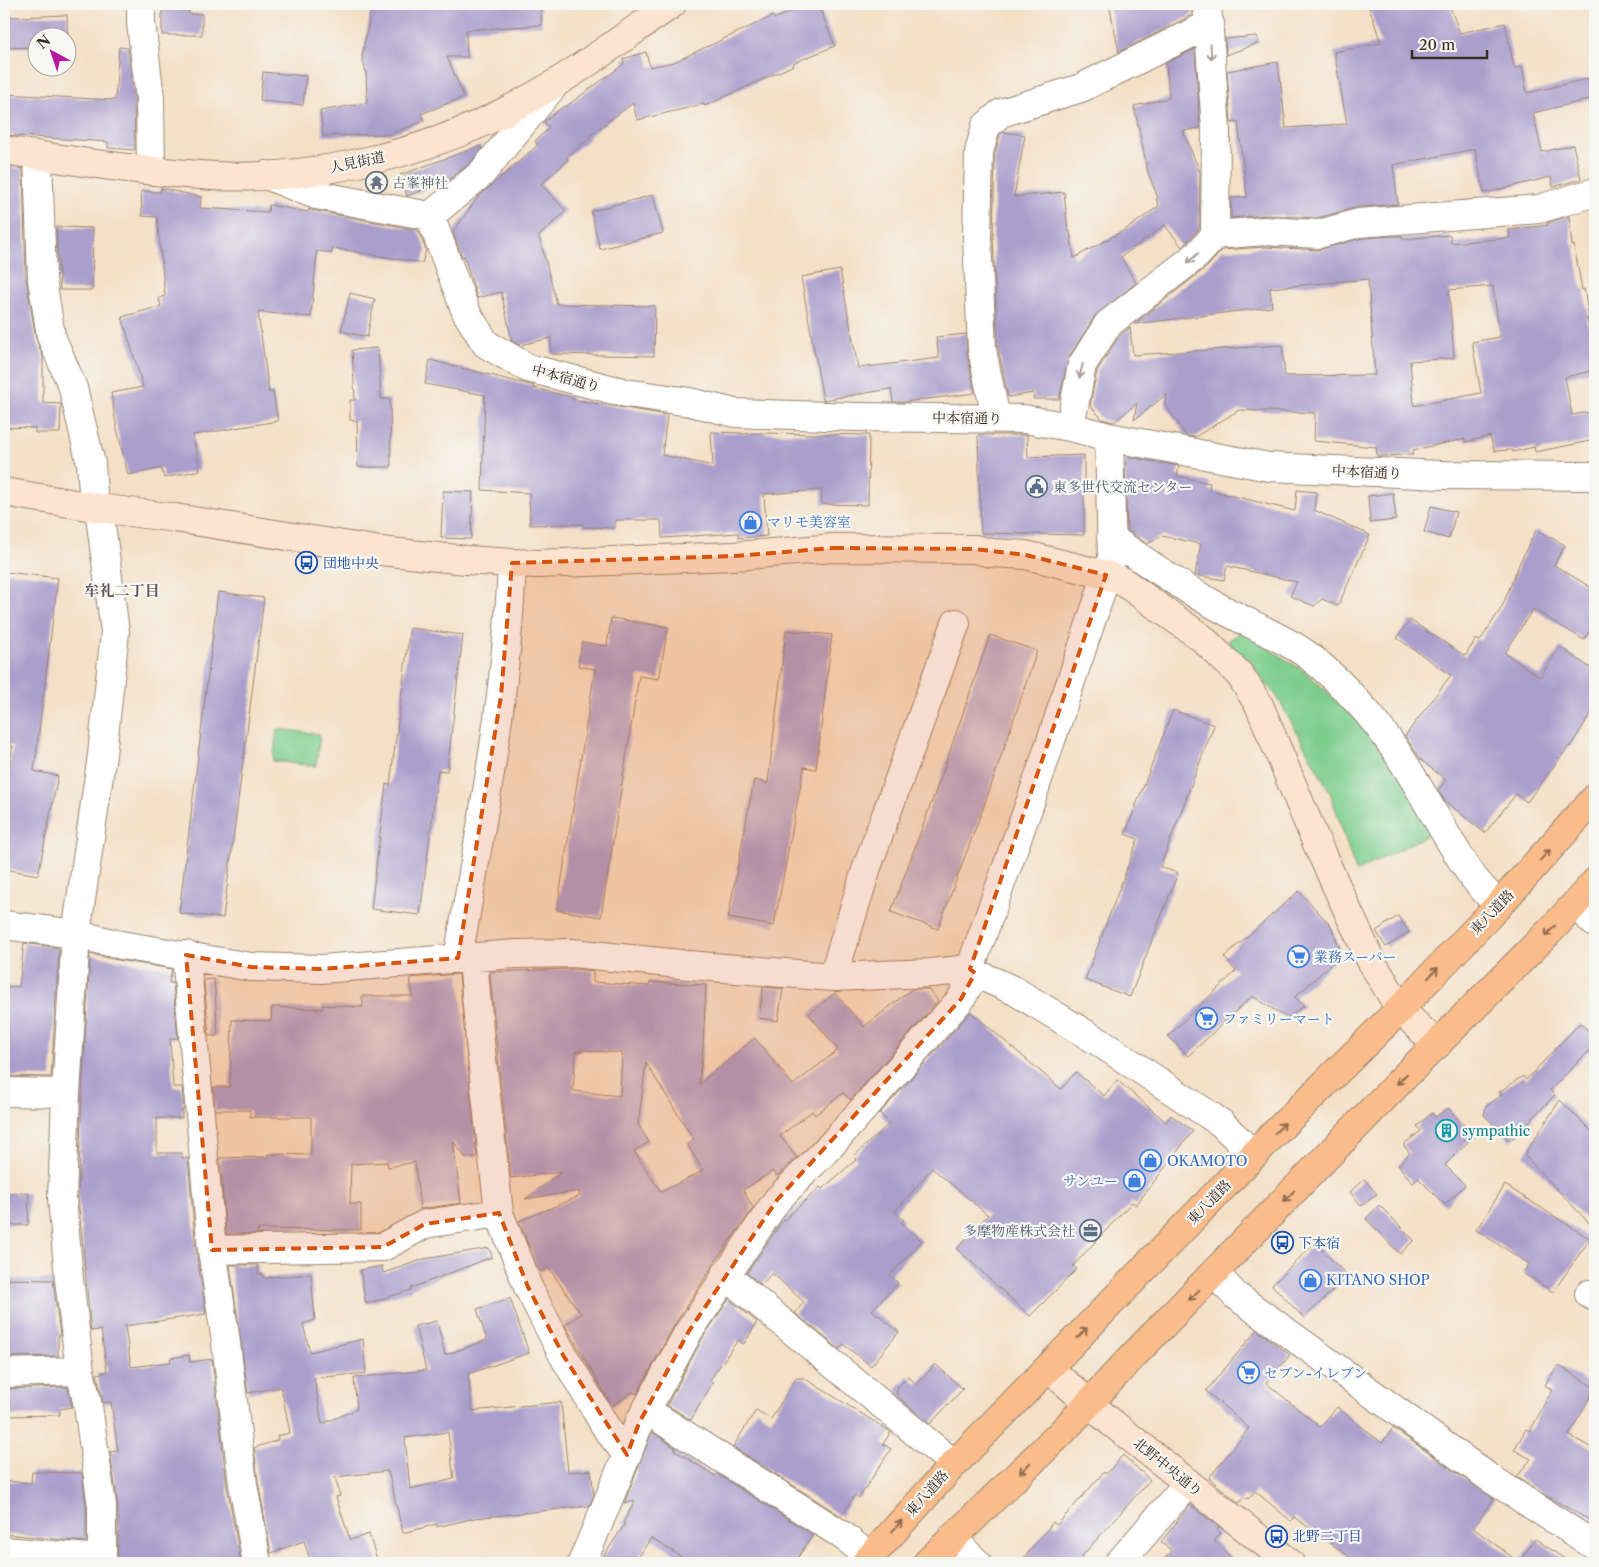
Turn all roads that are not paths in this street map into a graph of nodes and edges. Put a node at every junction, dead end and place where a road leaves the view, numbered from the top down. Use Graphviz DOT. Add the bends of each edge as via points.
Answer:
graph roads {
  1 [pos="141,4"];
  2 [pos="672,4"];
  3 [pos="1209,14"];
  4 [pos="555,84"];
  5 [pos="4,150"];
  6 [pos="38,156"];
  7 [pos="151,169"];
  8 [pos="266,175"];
  9 [pos="1595,192"];
  10 [pos="430,216"];
  11 [pos="1215,235"];
  12 [pos="996,418"];
  13 [pos="1070,427"];
  14 [pos="1109,437"];
  15 [pos="1595,476"];
  16 [pos="4,492"];
  17 [pos="97,507"];
  18 [pos="1111,538"];
  19 [pos="512,563"];
  20 [pos="1106,575"];
  21 [pos="956,623"];
  22 [pos="1595,798"];
  23 [pos="1595,882"];
  24 [pos="1575,905"];
  25 [pos="1498,906"];
  26 [pos="1595,923"];
  27 [pos="4,925"];
  28 [pos="76,934"];
  29 [pos="186,955"];
  30 [pos="465,959"];
  31 [pos="972,971"];
  32 [pos="832,977"];
  33 [pos="1400,1009"];
  34 [pos="1437,1045"];
  35 [pos="4,1092"];
  36 [pos="66,1093"];
  37 [pos="1254,1155"];
  38 [pos="498,1213"];
  39 [pos="212,1250"];
  40 [pos="1215,1274"];
  41 [pos="726,1275"];
  42 [pos="1048,1368"];
  43 [pos="80,1372"];
  44 [pos="4,1373"];
  45 [pos="1089,1403"];
  46 [pos="646,1410"];
  47 [pos="627,1455"];
  48 [pos="954,1464"];
  49 [pos="1188,1483"];
  50 [pos="952,1538"];
  51 [pos="1595,1546"];
  52 [pos="4,1551"];
  53 [pos="868,1560"];
  54 [pos="102,1561"];
  55 [pos="257,1563"];
  56 [pos="582,1563"];
  57 [pos="927,1563"];
  58 [pos="977,1563"];
  59 [pos="1119,1563"];
  60 [pos="1290,1563"];
  1 -- 7 [label="street" via="150,98"];
  2 -- 4 [label="street, 人見街道"];
  3 -- 11 [label="street, one-way" via="1216,129"];
  3 -- 12 [label="street" via="1081,88 1001,113 986,126 979,152 977,237 982,350"];
  4 -- 8 [label="street, 人見街道" via="510,109 432,142 318,170"];
  4 -- 10 [label="street" via="481,174"];
  5 -- 6 [label="street, 人見街道"];
  6 -- 7 [label="street, 人見街道"];
  6 -- 17 [label="street" via="42,279 51,336 73,388 91,464"];
  7 -- 8 [label="street, 人見街道" via="215,176"];
  8 -- 10 [label="street" via="316,195"];
  9 -- 11 [label="street" via="1539,209 1360,223 1320,234 1264,231"];
  10 -- 12 [label="street, 中本宿通り" via="466,312 486,344 528,368 626,393 690,402 736,413"];
  11 -- 13 [label="street, one-way" via="1197,255 1108,324 1082,364"];
  12 -- 13 [label="street, 中本宿通り"];
  13 -- 14 [label="street, 中本宿通り"];
  14 -- 15 [label="street, 中本宿通り" via="1269,467 1441,475"];
  14 -- 18 [label="street"];
  16 -- 17 [label="street"];
  17 -- 19 [label="street" via="381,551"];
  17 -- 28 [label="street" via="114,632 102,755"];
  18 -- 20 [label="street" via="1112,559"];
  18 -- 25 [label="street" via="1213,604 1298,648 1328,673 1386,734 1469,870"];
  19 -- 20 [label="street" via="734,556 834,548 974,549 1026,556"];
  19 -- 30 [label="street" via="502,696"];
  20 -- 31 [label="street"];
  20 -- 33 [label="street" via="1122,581 1202,638 1240,675 1259,704 1317,844 1370,959"];
  21 -- 32 [label="street" via="867,868"];
  25 -- 22 [label="main road, 東八道路, one-way"];
  23 -- 24 [label="main road"];
  24 -- 26 [label="street"];
  24 -- 34 [label="main road, one-way"];
  33 -- 25 [label="main road, 東八道路, one-way"];
  27 -- 28 [label="street"];
  28 -- 29 [label="street"];
  28 -- 36 [label="street"];
  29 -- 30 [label="street" via="251,967 321,969"];
  29 -- 39 [label="street"];
  30 -- 32 [label="street" via="573,953"];
  30 -- 38 [label="street" via="480,1041"];
  31 -- 32 [label="street"];
  31 -- 37 [label="street" via="1015,991 1099,1042 1221,1123"];
  31 -- 41 [label="street" via="961,999 778,1200"];
  33 -- 34 [label="street"];
  37 -- 33 [label="main road, 東八道路, one-way"];
  34 -- 40 [label="main road, one-way"];
  35 -- 36 [label="street"];
  36 -- 43 [label="street" via="62,1198"];
  42 -- 37 [label="main road, 東八道路, one-way"];
  38 -- 39 [label="street" via="425,1224 383,1247"];
  38 -- 47 [label="street" via="528,1287 563,1355 607,1429"];
  39 -- 55 [label="street" via="243,1484"];
  40 -- 45 [label="main road, one-way"];
  40 -- 51 [label="street" via="1235,1295 1487,1476"];
  41 -- 46 [label="street" via="689,1332"];
  41 -- 48 [label="street"];
  42 -- 45 [label="street, 北野中央通り"];
  42 -- 48 [label="main road, 東八道路"];
  43 -- 44 [label="street"];
  43 -- 54 [label="street" via="102,1506"];
  45 -- 49 [label="street, 北野中央通り"];
  45 -- 50 [label="main road, one-way"];
  46 -- 47 [label="street"];
  46 -- 53 [label="street" via="842,1535"];
  47 -- 56 [label="street"];
  53 -- 48 [label="main road, 東八道路, one-way"];
  49 -- 59 [label="street"];
  49 -- 60 [label="street, 北野中央通り"];
  50 -- 57 [label="main road"];
  50 -- 58 [label="street"];
  52 -- 54 [label="street"];
}
